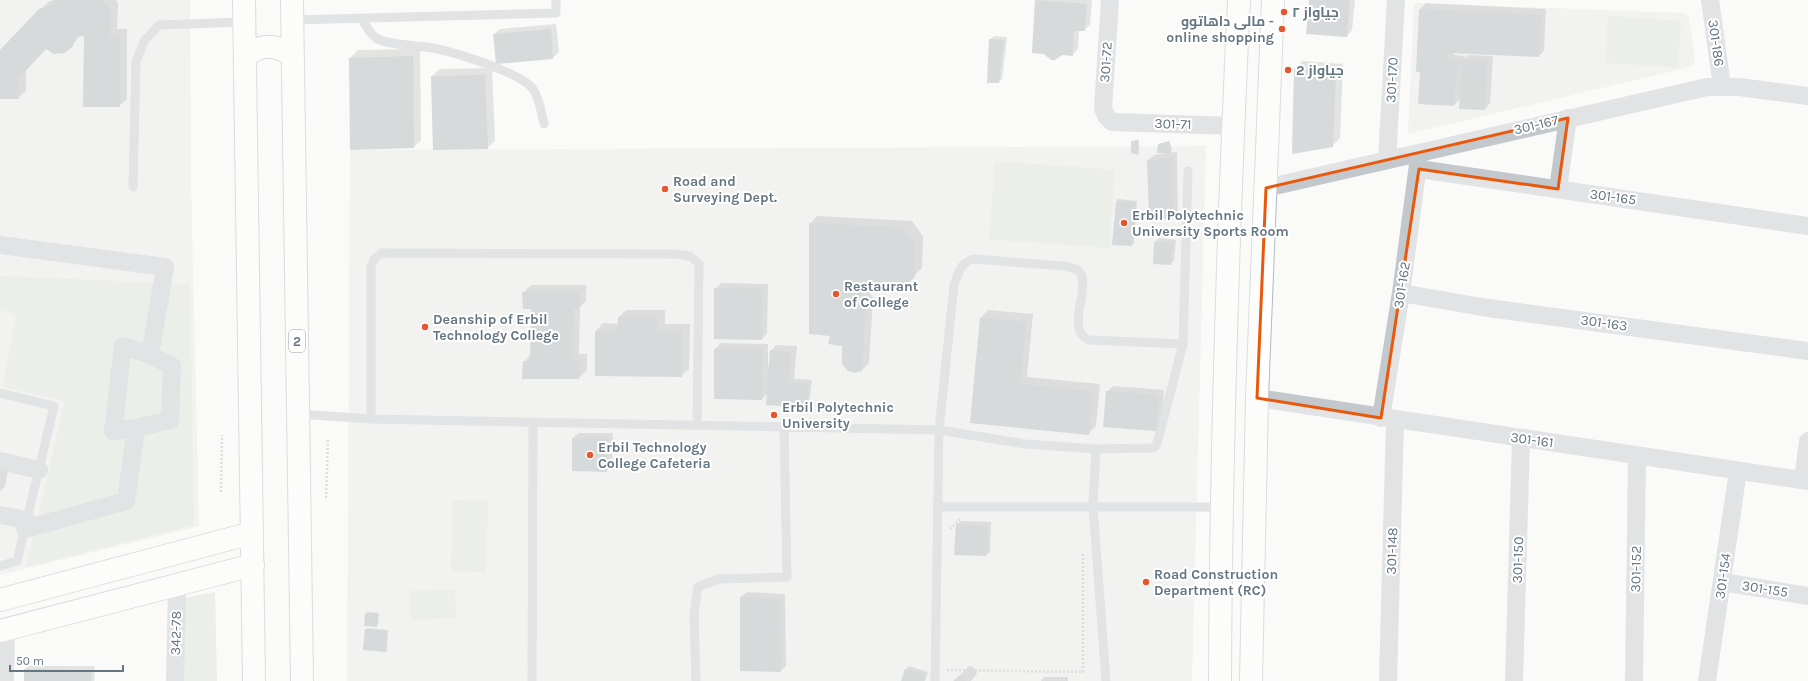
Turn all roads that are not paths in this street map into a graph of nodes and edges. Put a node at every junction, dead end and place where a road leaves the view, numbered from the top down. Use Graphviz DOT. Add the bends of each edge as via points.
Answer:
graph roads {
  1 [pos="244,0"];
  2 [pos="556,0"];
  3 [pos="1110,0"];
  4 [pos="1239,0"];
  5 [pos="1273,0"];
  6 [pos="1396,0"];
  7 [pos="1710,0"];
  8 [pos="292,10"];
  9 [pos="361,18"];
  10 [pos="244,22"];
  11 [pos="292,56"];
  12 [pos="245,57"];
  13 [pos="1722,86"];
  14 [pos="1808,96"];
  15 [pos="1568,118"];
  16 [pos="1112,122"];
  17 [pos="544,124"];
  18 [pos="1233,126"];
  19 [pos="1387,160"];
  20 [pos="1419,160"];
  21 [pos="1188,171"];
  22 [pos="133,187"];
  23 [pos="1266,188"];
  24 [pos="1558,189"];
  25 [pos="1808,226"];
  26 [pos="0,245"];
  27 [pos="1401,293"];
  28 [pos="1183,344"];
  29 [pos="1808,350"];
  30 [pos="150,355"];
  31 [pos="0,393"];
  32 [pos="1257,398"];
  33 [pos="298,414"];
  34 [pos="371,419"];
  35 [pos="1388,419"];
  36 [pos="533,422"];
  37 [pos="697,425"];
  38 [pos="136,428"];
  39 [pos="784,428"];
  40 [pos="939,430"];
  41 [pos="1521,439"];
  42 [pos="1808,441"];
  43 [pos="1096,449"];
  44 [pos="1637,456"];
  45 [pos="0,461"];
  46 [pos="39,470"];
  47 [pos="1738,471"];
  48 [pos="1805,480"];
  49 [pos="1093,506"];
  50 [pos="939,507"];
  51 [pos="1221,507"];
  52 [pos="0,514"];
  53 [pos="26,524"];
  54 [pos="252,533"];
  55 [pos="253,565"];
  56 [pos="0,566"];
  57 [pos="1722,582"];
  58 [pos="176,586"];
  59 [pos="1808,596"];
  60 [pos="0,600"];
  61 [pos="3,630"];
  62 [pos="6,681"];
  63 [pos="174,681"];
  64 [pos="254,681"];
  65 [pos="302,681"];
  66 [pos="532,681"];
  67 [pos="696,681"];
  68 [pos="935,681"];
  69 [pos="1106,681"];
  70 [pos="1220,681"];
  71 [pos="1251,681"];
  72 [pos="1388,681"];
  73 [pos="1514,681"];
  74 [pos="1634,681"];
  75 [pos="1708,681"];
  1 -- 10 [label="main road"];
  2 -- 9 [label="lane" via="556,13"];
  3 -- 16 [label="street, 301-72" via="1104,108 1106,116"];
  4 -- 18 [label="main road"];
  5 -- 23 [label="main road"];
  6 -- 19 [label="street, 301-170"];
  7 -- 13 [label="street, 301-186"];
  8 -- 9 [label="lane"];
  8 -- 11 [label="main road, 2"];
  9 -- 17 [label="lane" via="374,37 382,41 429,47 514,75 532,88 538,98"];
  10 -- 12 [label="main road"];
  10 -- 22 [label="lane" via="160,25 145,40 136,61"];
  11 -- 12 [label="main road" via="268,46 256,49"];
  11 -- 33 [label="main road, 2"];
  12 -- 54 [label="main road"];
  13 -- 14 [label="street, 301-167"];
  13 -- 15 [label="street, 301-167" via="1692,90"];
  15 -- 20 [label="street, 301-167"];
  15 -- 24 [label="street"];
  16 -- 18 [label="street, 301-71"];
  18 -- 51 [label="main road"];
  19 -- 20 [label="street, 301-167"];
  19 -- 23 [label="street, 301-167"];
  20 -- 24 [label="street, 301-165"];
  20 -- 27 [label="street, 301-162"];
  21 -- 28 [label="lane"];
  23 -- 32 [label="main road"];
  24 -- 25 [label="street, 301-165"];
  26 -- 30 [label="street" via="165,267"];
  27 -- 29 [label="street, 301-163" via="1496,309"];
  27 -- 35 [label="street, 301-162"];
  28 -- 40 [label="lane" via="1089,340 1078,328 1082,280 1075,269 973,259 966,261 954,285"];
  28 -- 43 [label="lane" via="1157,444 1153,448"];
  30 -- 38 [label="street" via="172,366 170,420"];
  30 -- 38 [label="street" via="122,346 112,431"];
  31 -- 46 [label="lane" via="54,406"];
  32 -- 35 [label="street, 301-161"];
  32 -- 71 [label="main road"];
  33 -- 34 [label="lane"];
  33 -- 65 [label="main road, 2"];
  34 -- 36 [label="lane"];
  34 -- 37 [label="lane" via="371,267 374,258 382,253 675,254 690,256 699,264"];
  35 -- 41 [label="street, 301-161"];
  35 -- 72 [label="street, 301-148"];
  36 -- 37 [label="lane"];
  36 -- 66 [label="lane"];
  37 -- 39 [label="lane"];
  38 -- 53 [label="street" via="126,501"];
  39 -- 40 [label="lane"];
  39 -- 67 [label="lane" via="787,577 718,579 698,587 694,613"];
  40 -- 43 [label="lane" via="1025,444"];
  40 -- 50 [label="lane"];
  41 -- 44 [label="street, 301-161"];
  41 -- 73 [label="street, 301-150"];
  42 -- 48 [label="street"];
  43 -- 49 [label="lane"];
  44 -- 47 [label="street, 301-161"];
  44 -- 74 [label="street, 301-152"];
  45 -- 46 [label="street"];
  46 -- 53 [label="lane"];
  47 -- 48 [label="street, 301-161"];
  47 -- 57 [label="street, 301-154"];
  49 -- 50 [label="lane"];
  49 -- 51 [label="lane"];
  49 -- 69 [label="lane"];
  50 -- 68 [label="lane"];
  51 -- 70 [label="main road"];
  52 -- 53 [label="street"];
  53 -- 56 [label="lane" via="17,561"];
  54 -- 55 [label="main road"];
  54 -- 60 [label="main road"];
  55 -- 58 [label="main road"];
  55 -- 64 [label="main road"];
  57 -- 59 [label="street, 301-155"];
  57 -- 75 [label="street, 301-154"];
  58 -- 61 [label="main road"];
  58 -- 63 [label="street, 342-78"];
  61 -- 62 [label="street"];
}
